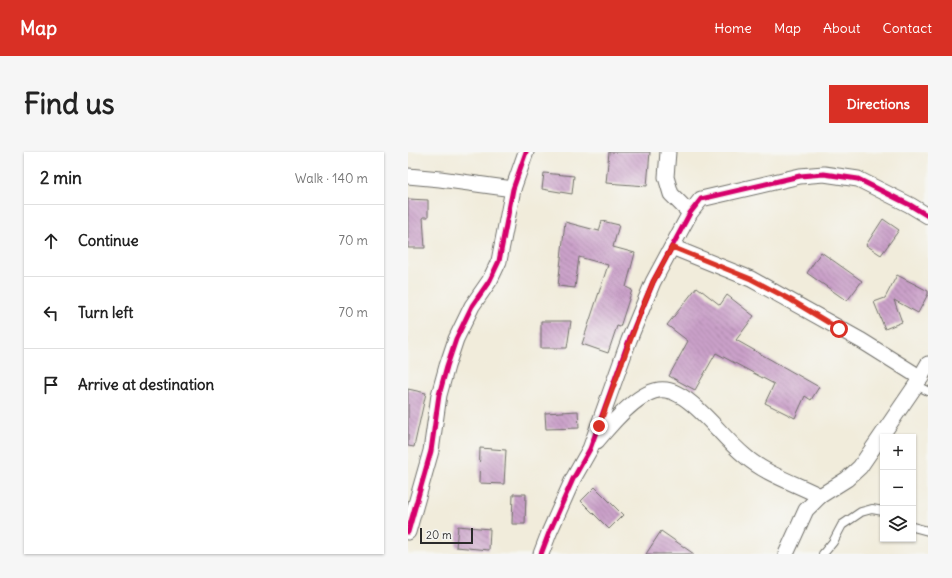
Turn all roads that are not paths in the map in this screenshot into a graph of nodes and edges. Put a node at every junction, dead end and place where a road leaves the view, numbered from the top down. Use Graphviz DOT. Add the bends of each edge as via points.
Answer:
graph roads {
  1 [pos="526,152"];
  2 [pos="668,152"];
  3 [pos="408,176"];
  4 [pos="513,189"];
  5 [pos="690,213"];
  6 [pos="928,216"];
  7 [pos="672,247"];
  8 [pos="928,364"];
  9 [pos="922,384"];
  10 [pos="590,449"];
  11 [pos="820,496"];
  12 [pos="880,510"];
  13 [pos="916,528"];
  14 [pos="928,531"];
  15 [pos="408,532"];
  16 [pos="541,554"];
  17 [pos="786,554"];
  18 [pos="823,554"];
  1 -- 4 [label="street"];
  2 -- 5 [label="street" via="666,177 671,194"];
  3 -- 4 [label="street"];
  4 -- 15 [label="street" via="499,261 456,338 447,366 439,395 431,451"];
  5 -- 6 [label="street" via="701,199 800,176 824,174 858,178"];
  5 -- 7 [label="street"];
  7 -- 9 [label="street" via="751,279 862,341"];
  7 -- 10 [label="street" via="653,282 632,333"];
  8 -- 9 [label="street"];
  9 -- 11 [label="street" via="860,467 847,480"];
  10 -- 11 [label="street" via="617,418 639,400 650,392 667,390 682,397 702,412 746,458"];
  10 -- 16 [label="street" via="573,479"];
  11 -- 17 [label="street" via="806,510"];
  12 -- 18 [label="lane" via="872,509 861,512 842,525"];
  13 -- 14 [label="lane"];
}
